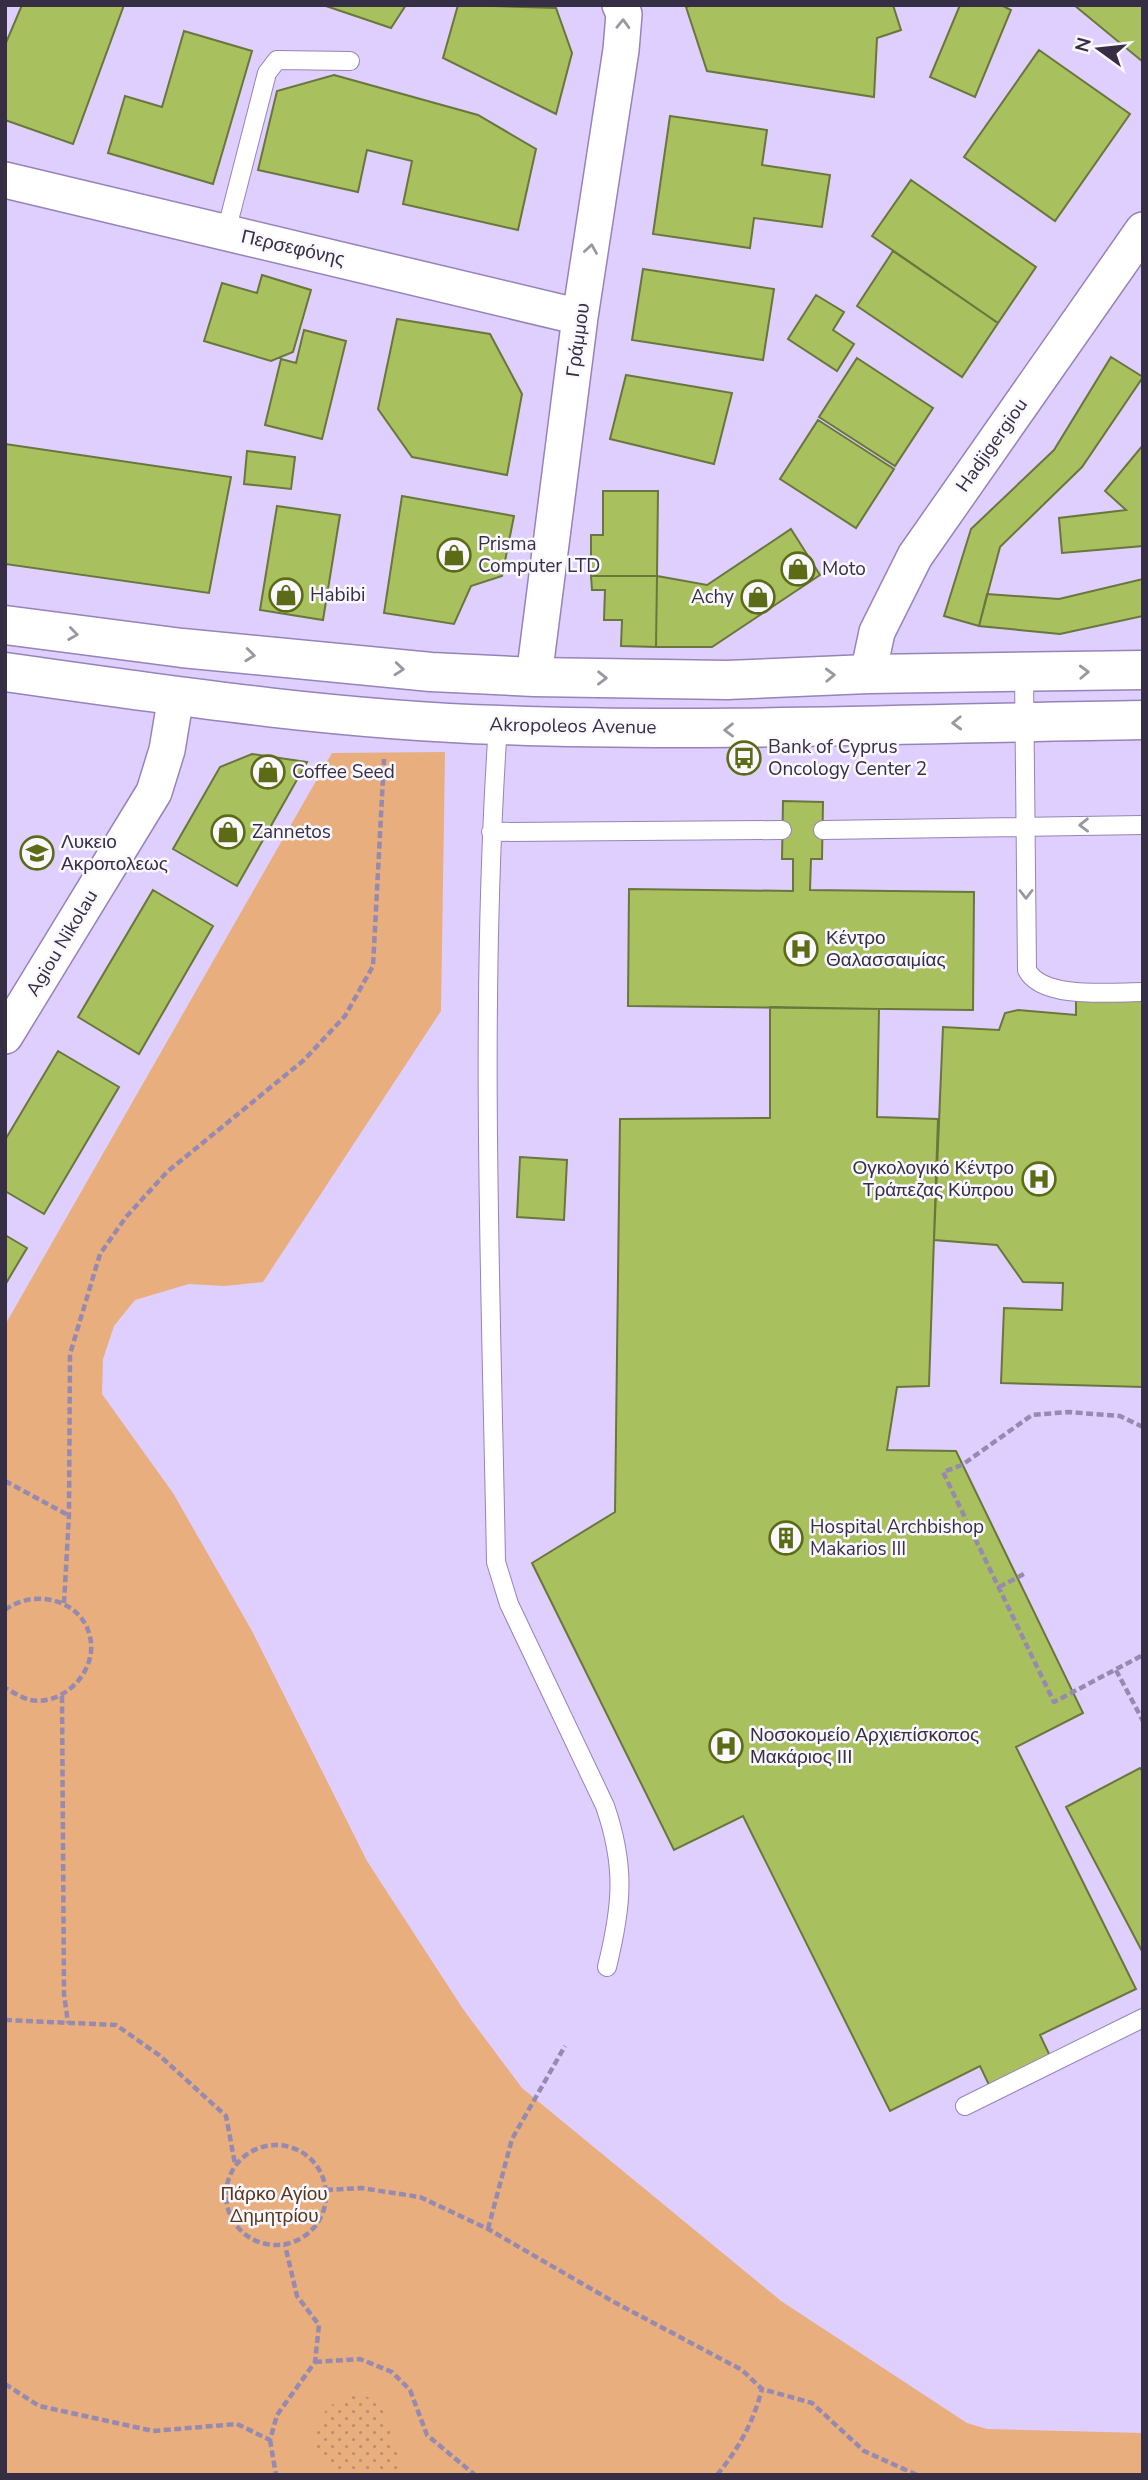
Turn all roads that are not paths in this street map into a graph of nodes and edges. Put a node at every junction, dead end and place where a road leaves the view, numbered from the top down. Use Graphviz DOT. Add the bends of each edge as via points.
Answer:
graph roads {
  1 [pos="620,5"];
  2 [pos="350,61"];
  3 [pos="5,180"];
  4 [pos="1143,230"];
  5 [pos="226,232"];
  6 [pos="580,317"];
  7 [pos="5,625"];
  8 [pos="1143,670"];
  9 [pos="5,672"];
  10 [pos="1024,673"];
  11 [pos="868,674"];
  12 [pos="534,677"];
  13 [pos="176,696"];
  14 [pos="1143,720"];
  15 [pos="1025,721"];
  16 [pos="498,725"];
  17 [pos="1143,825"];
  18 [pos="1026,826"];
  19 [pos="782,830"];
  20 [pos="823,830"];
  21 [pos="491,832"];
  22 [pos="1143,992"];
  23 [pos="5,1035"];
  24 [pos="607,1967"];
  25 [pos="1143,2018"];
  26 [pos="965,2106"];
  6 -- 1 [label="street, Γράμμου, one-way" via="621,50 624,14"];
  2 -- 5 [label="lane" via="277,60 267,73"];
  3 -- 5 [label="street, Περσεφόνης"];
  4 -- 11 [label="street, Hadjigergiou" via="915,556 877,632"];
  5 -- 6 [label="street, Περσεφόνης"];
  6 -- 12 [label="street, Γράμμου"];
  7 -- 12 [label="main road, one-way" via="183,648"];
  10 -- 8 [label="main road, one-way"];
  9 -- 13 [label="main road, Akropoleos Avenue"];
  10 -- 11 [label="main road"];
  10 -- 15 [label="lane"];
  12 -- 11 [label="main road, one-way" via="727,680"];
  13 -- 16 [label="main road, Akropoleos Avenue"];
  13 -- 23 [label="street, Agiou Nikolau" via="154,792"];
  14 -- 15 [label="main road, Akropoleos Avenue"];
  15 -- 16 [label="main road, Akropoleos Avenue, one-way" via="723,730"];
  15 -- 18 [label="lane"];
  16 -- 21 [label="lane"];
  17 -- 18 [label="lane, one-way"];
  18 -- 20 [label="lane"];
  18 -- 22 [label="lane, one-way" via="1026,962 1031,978 1065,991"];
  19 -- 21 [label="lane"];
  21 -- 24 [label="lane" via="487,1065 496,1562 509,1604 616,1839 621,1896"];
  25 -- 26 [label="lane"];
}
